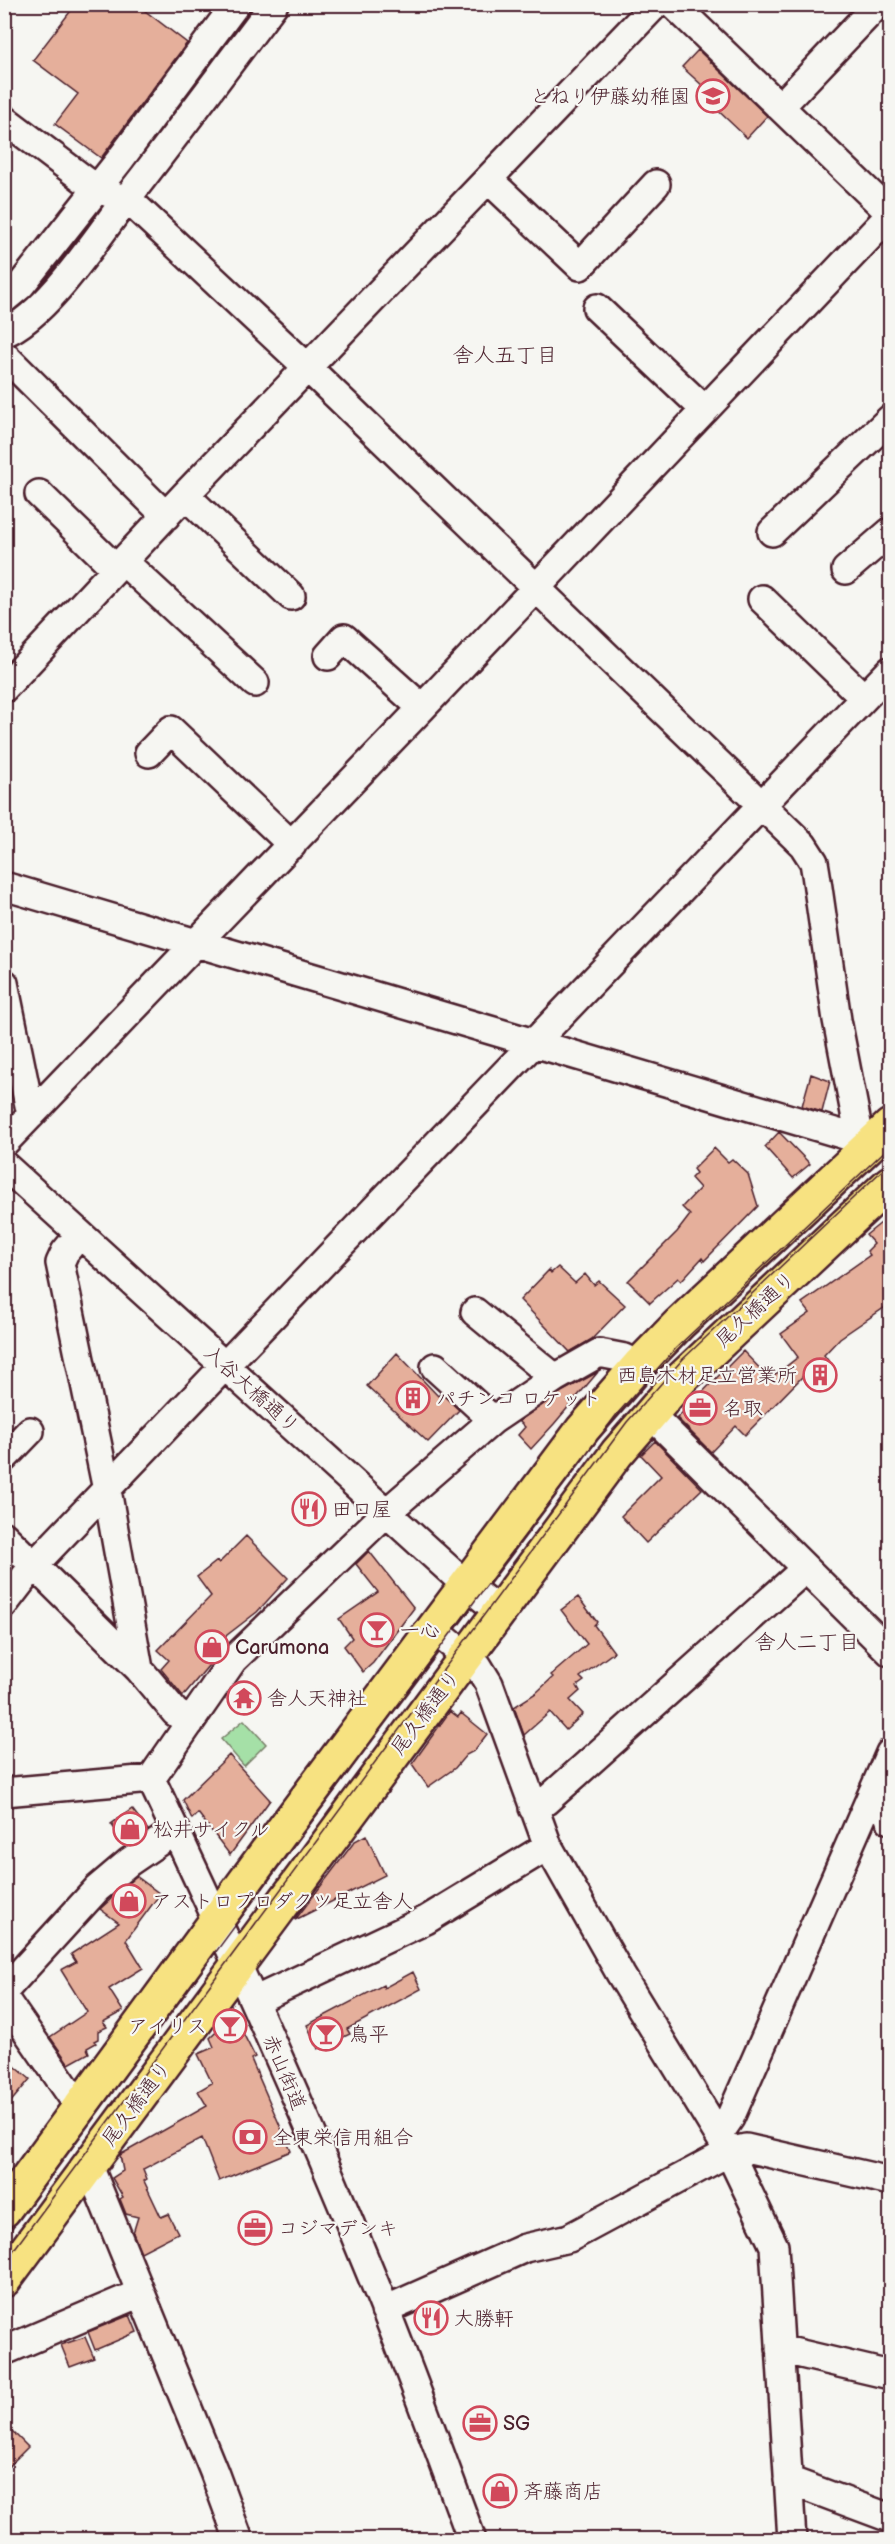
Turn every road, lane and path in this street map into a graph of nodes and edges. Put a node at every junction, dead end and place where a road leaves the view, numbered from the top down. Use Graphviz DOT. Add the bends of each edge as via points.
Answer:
graph roads {
  1 [pos="236,4"];
  2 [pos="274,4"];
  3 [pos="656,4"];
  4 [pos="673,4"];
  5 [pos="878,4"];
  6 [pos="781,106"];
  7 [pos="4,120"];
  8 [pos="489,180"];
  9 [pos="656,184"];
  10 [pos="98,187"];
  11 [pos="125,201"];
  12 [pos="891,214"];
  13 [pos="4,299"];
  14 [pos="597,308"];
  15 [pos="4,333"];
  16 [pos="4,355"];
  17 [pos="309,368"];
  18 [pos="705,410"];
  19 [pos="891,420"];
  20 [pos="39,494"];
  21 [pos="185,495"];
  22 [pos="166,516"];
  23 [pos="772,532"];
  24 [pos="891,532"];
  25 [pos="120,565"];
  26 [pos="846,570"];
  27 [pos="535,589"];
  28 [pos="291,596"];
  29 [pos="762,599"];
  30 [pos="328,656"];
  31 [pos="891,671"];
  32 [pos="255,683"];
  33 [pos="4,688"];
  34 [pos="864,698"];
  35 [pos="422,708"];
  36 [pos="149,753"];
  37 [pos="761,806"];
  38 [pos="292,845"];
  39 [pos="4,885"];
  40 [pos="198,942"];
  41 [pos="4,983"];
  42 [pos="535,1044"];
  43 [pos="31,1115"];
  44 [pos="885,1139"];
  45 [pos="4,1143"];
  46 [pos="4,1166"];
  47 [pos="891,1183"];
  48 [pos="80,1234"];
  49 [pos="475,1311"];
  50 [pos="639,1365"];
  51 [pos="226,1366"];
  52 [pos="435,1367"];
  53 [pos="555,1378"];
  54 [pos="649,1413"];
  55 [pos="493,1420"];
  56 [pos="30,1431"];
  57 [pos="4,1458"];
  58 [pos="107,1490"];
  59 [pos="387,1512"];
  60 [pos="4,1536"];
  61 [pos="34,1565"];
  62 [pos="805,1569"];
  63 [pos="466,1585"];
  64 [pos="4,1604"];
  65 [pos="500,1612"];
  66 [pos="433,1629"];
  67 [pos="891,1652"];
  68 [pos="467,1656"];
  69 [pos="139,1669"];
  70 [pos="190,1723"];
  71 [pos="891,1753"];
  72 [pos="151,1779"];
  73 [pos="4,1792"];
  74 [pos="870,1799"];
  75 [pos="533,1808"];
  76 [pos="891,1820"];
  77 [pos="176,1830"];
  78 [pos="548,1846"];
  79 [pos="218,1920"];
  80 [pos="239,1966"];
  81 [pos="4,1991"];
  82 [pos="4,1998"];
  83 [pos="254,2001"];
  84 [pos="80,2108"];
  85 [pos="724,2143"];
  86 [pos="89,2166"];
  87 [pos="891,2181"];
  88 [pos="4,2210"];
  89 [pos="4,2280"];
  90 [pos="140,2293"];
  91 [pos="385,2310"];
  92 [pos="780,2349"];
  93 [pos="4,2351"];
  94 [pos="891,2375"];
  95 [pos="788,2480"];
  96 [pos="891,2518"];
  97 [pos="239,2540"];
  98 [pos="472,2540"];
  99 [pos="792,2540"];
  1 -- 10 [label="street"];
  2 -- 11 [label="street"];
  3 -- 8 [label="street"];
  4 -- 6 [label="street"];
  5 -- 6 [label="street"];
  6 -- 12 [label="street"];
  7 -- 10 [label="street"];
  8 -- 9 [label="street" via="580,266"];
  8 -- 17 [label="street"];
  10 -- 11 [label="street"];
  10 -- 13 [label="street" via="21,285"];
  11 -- 15 [label="street" via="42,306 29,319"];
  11 -- 17 [label="street"];
  12 -- 18 [label="street"];
  14 -- 18 [label="street"];
  16 -- 22 [label="street"];
  17 -- 21 [label="street"];
  17 -- 27 [label="street"];
  18 -- 27 [label="street"];
  19 -- 23 [label="street"];
  20 -- 25 [label="street"];
  21 -- 22 [label="street"];
  21 -- 28 [label="street"];
  22 -- 25 [label="street"];
  24 -- 26 [label="street"];
  25 -- 32 [label="street"];
  25 -- 33 [label="street"];
  27 -- 35 [label="street"];
  27 -- 37 [label="street"];
  29 -- 34 [label="street"];
  30 -- 35 [label="street" via="344,638"];
  31 -- 34 [label="street"];
  34 -- 37 [label="street"];
  35 -- 38 [label="street"];
  36 -- 38 [label="street" via="171,730"];
  37 -- 42 [label="street"];
  37 -- 44 [label="street" via="803,845 814,862 858,1129"];
  38 -- 40 [label="street"];
  39 -- 40 [label="street"];
  40 -- 42 [label="street"];
  40 -- 43 [label="street"];
  41 -- 43 [label="street"];
  42 -- 44 [label="street"];
  42 -- 51 [label="street"];
  43 -- 45 [label="street"];
  44 -- 50 [label="main road, 尾久橋通り" via="679,1324"];
  46 -- 48 [label="street, 入谷大橋通り"];
  47 -- 54 [label="main road, 尾久橋通り"];
  48 -- 51 [label="street, 入谷大橋通り"];
  48 -- 58 [label="street" via="60,1263"];
  49 -- 53 [label="street"];
  50 -- 53 [label="street" via="599,1353"];
  50 -- 63 [label="main road, 尾久橋通り" via="583,1429"];
  51 -- 58 [label="street"];
  51 -- 59 [label="street, 入谷大橋通り"];
  52 -- 55 [label="street"];
  53 -- 55 [label="street"];
  54 -- 62 [label="street"];
  54 -- 65 [label="main road, 尾久橋通り"];
  55 -- 59 [label="street"];
  56 -- 57 [label="street"];
  58 -- 61 [label="street"];
  58 -- 69 [label="street"];
  59 -- 63 [label="street, 入谷大橋通り"];
  59 -- 70 [label="street" via="233,1660"];
  60 -- 61 [label="street"];
  61 -- 64 [label="street"];
  61 -- 69 [label="street"];
  62 -- 67 [label="street"];
  62 -- 75 [label="street" via="546,1801"];
  63 -- 65 [label="street, 入谷大橋通り"];
  63 -- 66 [label="main road, 尾久橋通り"];
  65 -- 68 [label="main road, 尾久橋通り"];
  66 -- 68 [label="street"];
  66 -- 79 [label="main road, 尾久橋通り"];
  68 -- 75 [label="street" via="489,1684"];
  68 -- 80 [label="main road, 尾久橋通り"];
  69 -- 70 [label="street"];
  70 -- 72 [label="street"];
  71 -- 74 [label="street"];
  72 -- 73 [label="street"];
  72 -- 77 [label="street, 赤山街道"];
  74 -- 76 [label="street"];
  74 -- 85 [label="street" via="734,2109"];
  75 -- 78 [label="street"];
  77 -- 79 [label="street, 赤山街道"];
  77 -- 81 [label="street" via="97,1888"];
  78 -- 83 [label="street" via="426,1920"];
  78 -- 85 [label="street"];
  79 -- 80 [label="street, 赤山街道"];
  79 -- 84 [label="main road, 尾久橋通り"];
  80 -- 83 [label="street, 赤山街道"];
  80 -- 86 [label="main road, 尾久橋通り"];
  82 -- 84 [label="street"];
  83 -- 91 [label="street, 赤山街道"];
  84 -- 88 [label="main road, 尾久橋通り"];
  85 -- 87 [label="street"];
  85 -- 91 [label="street" via="569,2238 525,2248"];
  85 -- 92 [label="street" via="774,2246"];
  86 -- 89 [label="main road, 尾久橋通り"];
  86 -- 90 [label="street"];
  90 -- 93 [label="street"];
  90 -- 97 [label="street"];
  91 -- 98 [label="street, 赤山街道"];
  92 -- 94 [label="street"];
  92 -- 95 [label="street"];
  95 -- 96 [label="street"];
  95 -- 99 [label="street"];
}
